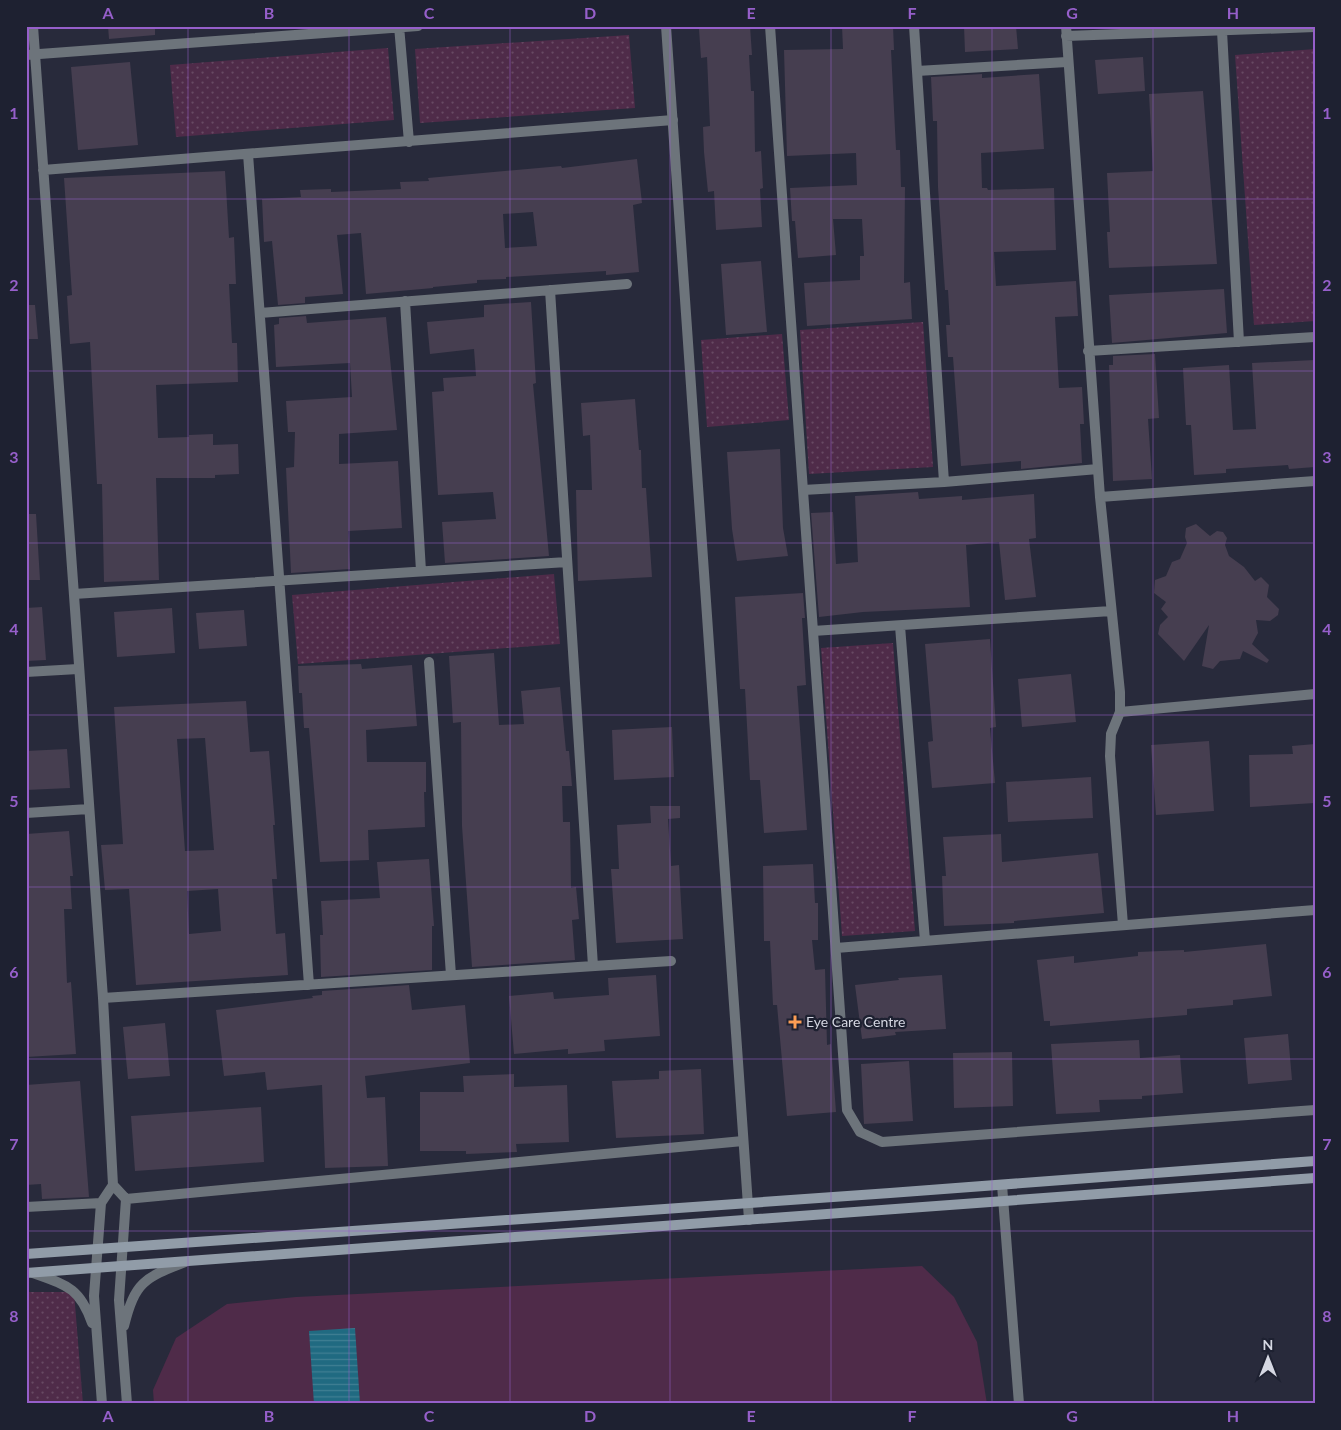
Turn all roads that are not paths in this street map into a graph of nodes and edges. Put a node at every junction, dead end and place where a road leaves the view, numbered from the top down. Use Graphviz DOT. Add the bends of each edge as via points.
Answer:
graph roads {
  1 [pos="33,26"];
  2 [pos="418,26"];
  3 [pos="666,26"];
  4 [pos="770,26"];
  5 [pos="914,26"];
  6 [pos="399,27"];
  7 [pos="1315,27"];
  8 [pos="1235,29"];
  9 [pos="1066,31"];
  10 [pos="1222,31"];
  11 [pos="31,55"];
  12 [pos="1067,62"];
  13 [pos="918,71"];
  14 [pos="673,120"];
  15 [pos="410,142"];
  16 [pos="248,154"];
  17 [pos="43,170"];
  18 [pos="627,284"];
  19 [pos="550,290"];
  20 [pos="405,301"];
  21 [pos="260,313"];
  22 [pos="1315,337"];
  23 [pos="1239,342"];
  24 [pos="1088,351"];
  25 [pos="1098,469"];
  26 [pos="1315,481"];
  27 [pos="944,482"];
  28 [pos="803,490"];
  29 [pos="1100,497"];
  30 [pos="567,562"];
  31 [pos="421,572"];
  32 [pos="280,580"];
  33 [pos="74,594"];
  34 [pos="1111,611"];
  35 [pos="900,626"];
  36 [pos="813,631"];
  37 [pos="429,662"];
  38 [pos="78,669"];
  39 [pos="26,672"];
  40 [pos="1315,694"];
  41 [pos="1120,712"];
  42 [pos="89,809"];
  43 [pos="26,813"];
  44 [pos="1315,910"];
  45 [pos="1124,925"];
  46 [pos="925,941"];
  47 [pos="836,948"];
  48 [pos="671,961"];
  49 [pos="593,966"];
  50 [pos="451,975"];
  51 [pos="309,985"];
  52 [pos="103,998"];
  53 [pos="1315,1110"];
  54 [pos="743,1142"];
  55 [pos="1315,1161"];
  56 [pos="1315,1178"];
  57 [pos="113,1185"];
  58 [pos="1002,1185"];
  59 [pos="126,1199"];
  60 [pos="1003,1200"];
  61 [pos="102,1202"];
  62 [pos="748,1203"];
  63 [pos="26,1207"];
  64 [pos="749,1220"];
  65 [pos="124,1245"];
  66 [pos="98,1247"];
  67 [pos="26,1254"];
  68 [pos="186,1262"];
  69 [pos="122,1266"];
  70 [pos="96,1270"];
  71 [pos="29,1273"];
  72 [pos="122,1335"];
  73 [pos="97,1339"];
  74 [pos="102,1404"];
  75 [pos="127,1404"];
  76 [pos="1019,1404"];
  1 -- 11 [label="street"];
  2 -- 6 [label="street"];
  3 -- 14 [label="street"];
  4 -- 28 [label="street"];
  5 -- 13 [label="street"];
  6 -- 11 [label="street"];
  6 -- 15 [label="street"];
  7 -- 8 [label="street"];
  8 -- 10 [label="street"];
  9 -- 10 [label="street"];
  9 -- 12 [label="street"];
  10 -- 23 [label="street"];
  11 -- 17 [label="street"];
  12 -- 13 [label="street"];
  12 -- 24 [label="street"];
  13 -- 27 [label="street"];
  14 -- 15 [label="street"];
  14 -- 54 [label="street"];
  15 -- 16 [label="street"];
  16 -- 17 [label="street"];
  16 -- 21 [label="street"];
  17 -- 33 [label="street"];
  18 -- 19 [label="street"];
  19 -- 20 [label="street"];
  19 -- 30 [label="street"];
  20 -- 21 [label="street"];
  20 -- 31 [label="street"];
  21 -- 32 [label="street"];
  22 -- 23 [label="street"];
  23 -- 24 [label="street"];
  24 -- 25 [label="street"];
  25 -- 27 [label="street"];
  25 -- 29 [label="street"];
  26 -- 29 [label="street"];
  27 -- 28 [label="street"];
  28 -- 36 [label="street"];
  29 -- 34 [label="street"];
  30 -- 31 [label="street"];
  30 -- 49 [label="street"];
  31 -- 32 [label="street"];
  32 -- 33 [label="street"];
  32 -- 51 [label="street"];
  33 -- 38 [label="street"];
  34 -- 35 [label="street"];
  34 -- 41 [label="street"];
  35 -- 36 [label="street"];
  35 -- 46 [label="street"];
  36 -- 47 [label="street"];
  37 -- 50 [label="street"];
  38 -- 39 [label="street"];
  38 -- 42 [label="street"];
  40 -- 41 [label="street"];
  41 -- 45 [label="street" via="1111,734 1110,756"];
  42 -- 43 [label="street"];
  42 -- 52 [label="street"];
  44 -- 45 [label="street"];
  45 -- 46 [label="street"];
  46 -- 47 [label="street"];
  47 -- 53 [label="street" via="847,1110 860,1132 882,1142"];
  48 -- 49 [label="street"];
  49 -- 50 [label="street"];
  50 -- 51 [label="street"];
  51 -- 52 [label="street"];
  52 -- 57 [label="street"];
  54 -- 59 [label="street"];
  54 -- 62 [label="street"];
  55 -- 58 [label="main road"];
  56 -- 60 [label="main road"];
  57 -- 59 [label="street"];
  57 -- 61 [label="street"];
  58 -- 60 [label="street"];
  58 -- 62 [label="main road"];
  59 -- 65 [label="street"];
  60 -- 64 [label="main road"];
  60 -- 76 [label="street"];
  61 -- 63 [label="street"];
  61 -- 66 [label="street"];
  62 -- 64 [label="street"];
  62 -- 65 [label="main road"];
  64 -- 68 [label="main road"];
  65 -- 66 [label="main road"];
  65 -- 69 [label="street"];
  66 -- 67 [label="main road"];
  66 -- 70 [label="street"];
  68 -- 69 [label="main road"];
  68 -- 72 [label="street" via="155,1274 142,1283 134,1294"];
  69 -- 70 [label="main road"];
  69 -- 72 [label="street" via="119,1300"];
  70 -- 71 [label="main road"];
  70 -- 73 [label="street"];
  71 -- 73 [label="street" via="56,1281 75,1292 85,1302"];
  72 -- 75 [label="street"];
  73 -- 74 [label="street"];
}
